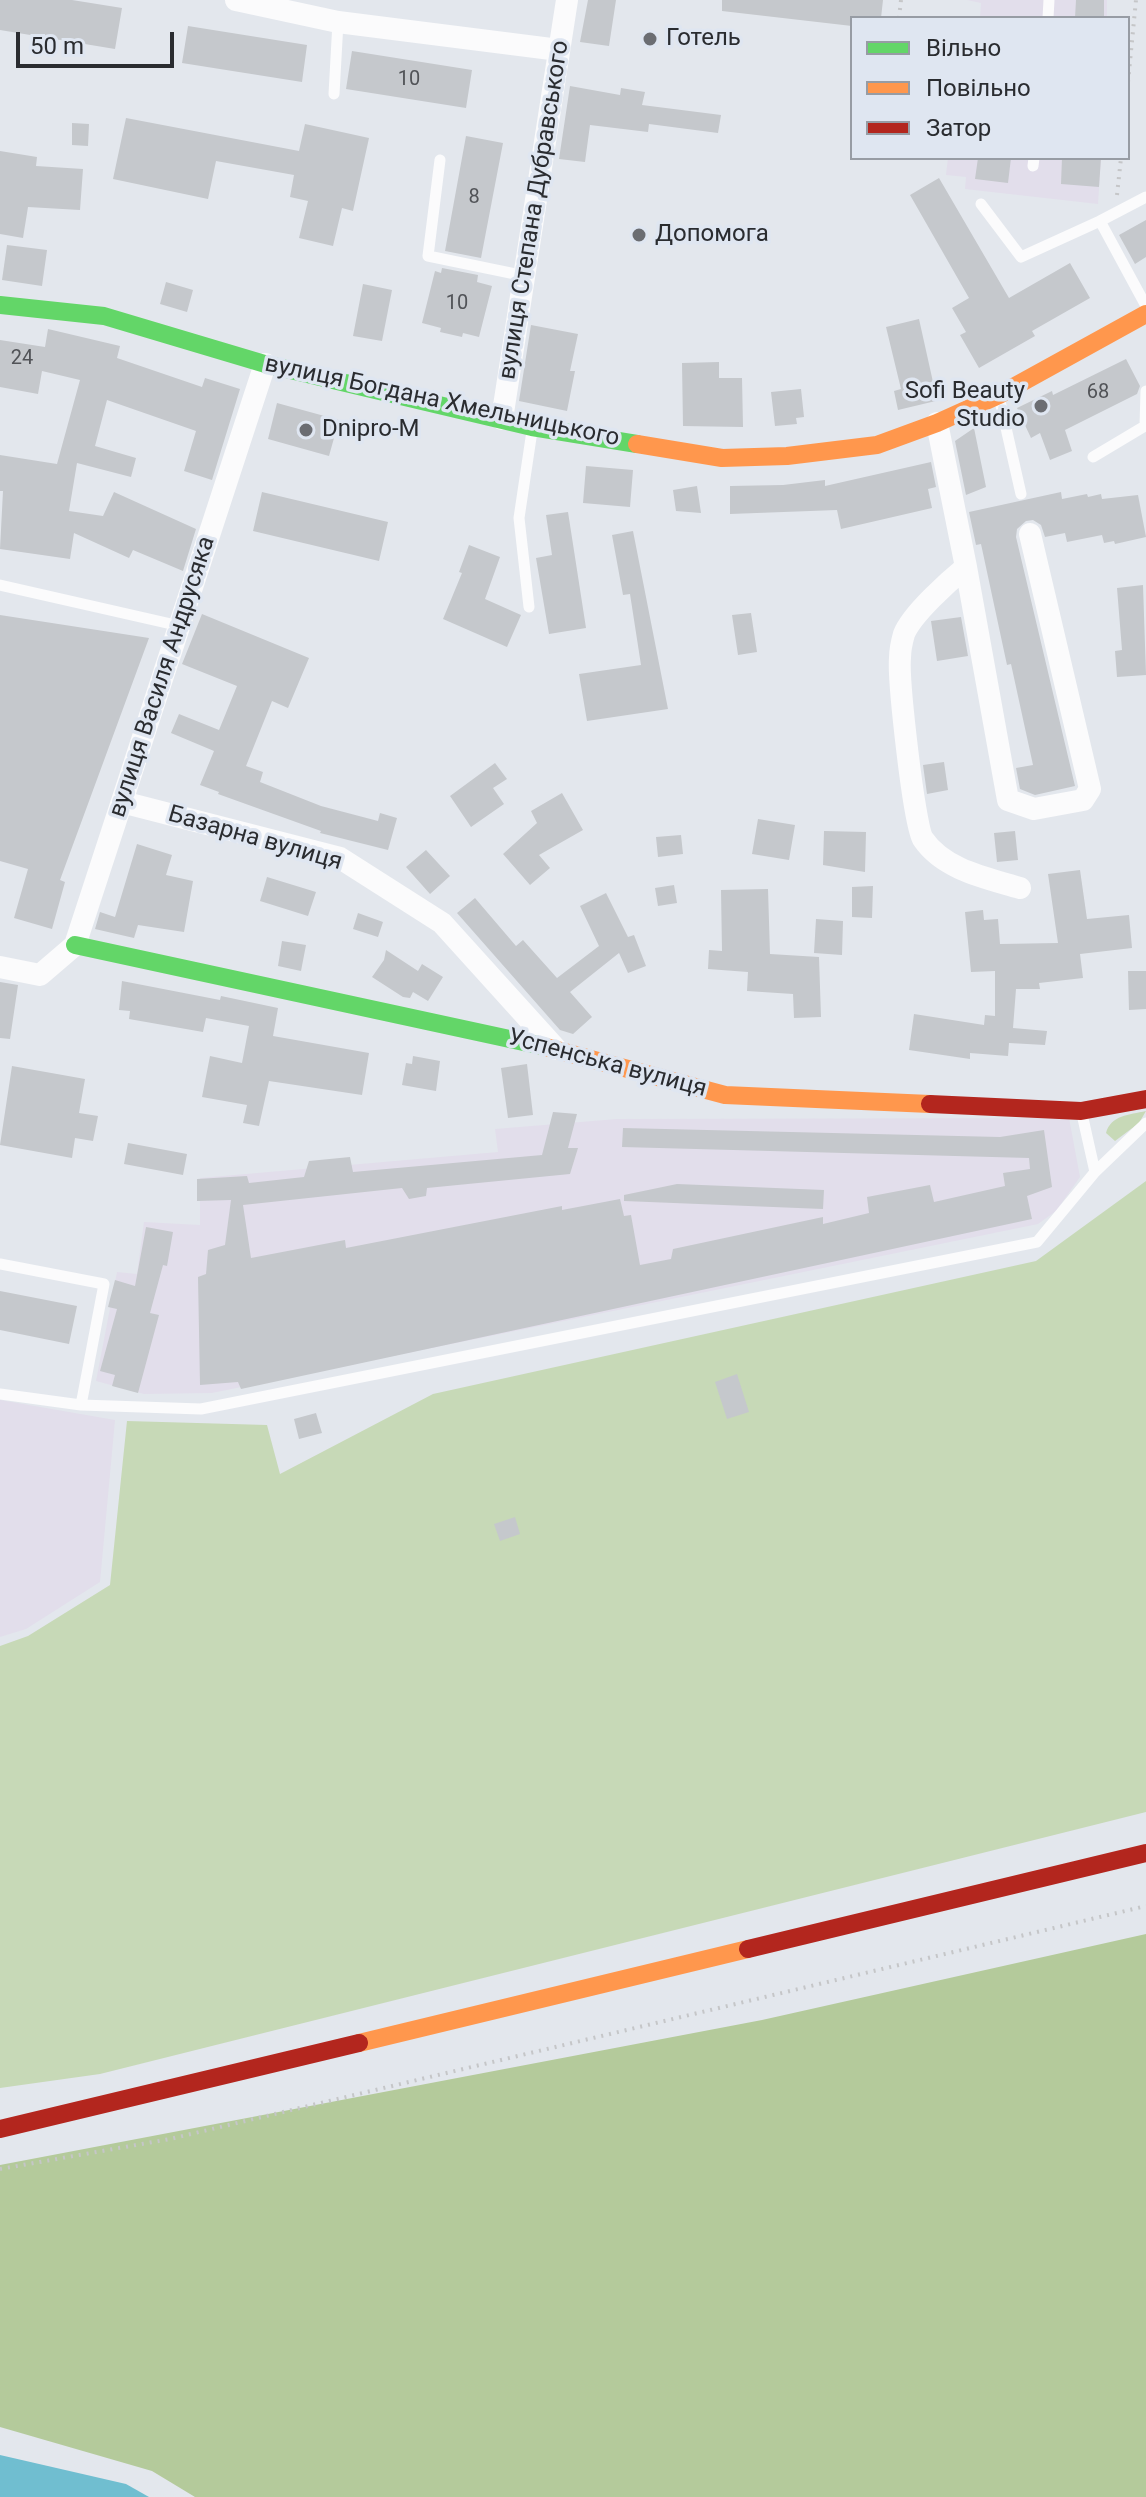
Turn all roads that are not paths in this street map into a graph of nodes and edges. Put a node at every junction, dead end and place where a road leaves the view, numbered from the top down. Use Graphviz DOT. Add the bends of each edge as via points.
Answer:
graph roads {
  1 [pos="236,0"];
  2 [pos="567,0"];
  3 [pos="338,22"];
  4 [pos="559,50"];
  5 [pos="334,94"];
  6 [pos="440,160"];
  7 [pos="1146,197"];
  8 [pos="981,204"];
  9 [pos="1100,221"];
  10 [pos="525,276"];
  11 [pos="0,305"];
  12 [pos="1146,306"];
  13 [pos="1146,314"];
  14 [pos="265,364"];
  15 [pos="1146,391"];
  16 [pos="999,395"];
  17 [pos="502,419"];
  18 [pos="937,423"];
  19 [pos="532,427"];
  20 [pos="1093,457"];
  21 [pos="1021,494"];
  22 [pos="1030,534"];
  23 [pos="966,567"];
  24 [pos="0,585"];
  25 [pos="529,607"];
  26 [pos="180,626"];
  27 [pos="122,802"];
  28 [pos="1020,888"];
  29 [pos="75,945"];
  30 [pos="0,967"];
  31 [pos="556,1049"];
  32 [pos="1146,1099"];
  33 [pos="1081,1111"];
  34 [pos="1146,1123"];
  35 [pos="1095,1172"];
  36 [pos="0,1264"];
  37 [pos="0,1394"];
  38 [pos="81,1405"];
  39 [pos="1146,1853"];
  40 [pos="0,2129"];
  1 -- 3 [label="street"];
  2 -- 4 [label="street, вулиця Степана Дубравського"];
  3 -- 4 [label="street"];
  3 -- 5 [label="lane"];
  4 -- 10 [label="street, вулиця Степана Дубравського"];
  6 -- 10 [label="lane" via="428,256"];
  7 -- 9 [label="lane"];
  8 -- 9 [label="lane" via="1021,257"];
  9 -- 12 [label="lane"];
  10 -- 17 [label="street, вулиця Степана Дубравського"];
  11 -- 14 [label="main road, вулиця Богдана Хмельницького" via="104,316"];
  13 -- 16 [label="main road, вулиця Богдана Хмельницького"];
  14 -- 17 [label="main road, вулиця Богдана Хмельницького"];
  14 -- 26 [label="street, вулиця Василя Андрусяка"];
  15 -- 20 [label="lane" via="1145,426"];
  16 -- 18 [label="main road, вулиця Богдана Хмельницького"];
  16 -- 21 [label="lane"];
  17 -- 19 [label="main road, вулиця Богдана Хмельницького"];
  18 -- 19 [label="main road, вулиця Богдана Хмельницького" via="877,445 722,458"];
  18 -- 23 [label="street"];
  19 -- 25 [label="lane" via="519,518"];
  22 -- 23 [label="street" via="1090,789 1083,800 1034,809 1008,800"];
  23 -- 28 [label="street" via="905,633 899,660 915,811 922,838 938,855 961,869"];
  24 -- 26 [label="lane"];
  26 -- 27 [label="street, вулиця Василя Андрусяка"];
  27 -- 29 [label="street, вулиця Василя Андрусяка"];
  27 -- 31 [label="street, Базарна вулиця" via="340,858 442,923"];
  29 -- 30 [label="street" via="40,975"];
  29 -- 31 [label="main road, Успенська вулиця"];
  31 -- 33 [label="main road, Успенська вулиця" via="725,1095"];
  32 -- 33 [label="main road, Успенська вулиця"];
  33 -- 35 [label="lane"];
  34 -- 35 [label="lane"];
  35 -- 38 [label="lane" via="1037,1242 201,1409"];
  36 -- 38 [label="lane" via="104,1284"];
  37 -- 38 [label="lane"];
  39 -- 40 [label="main road"];
}
